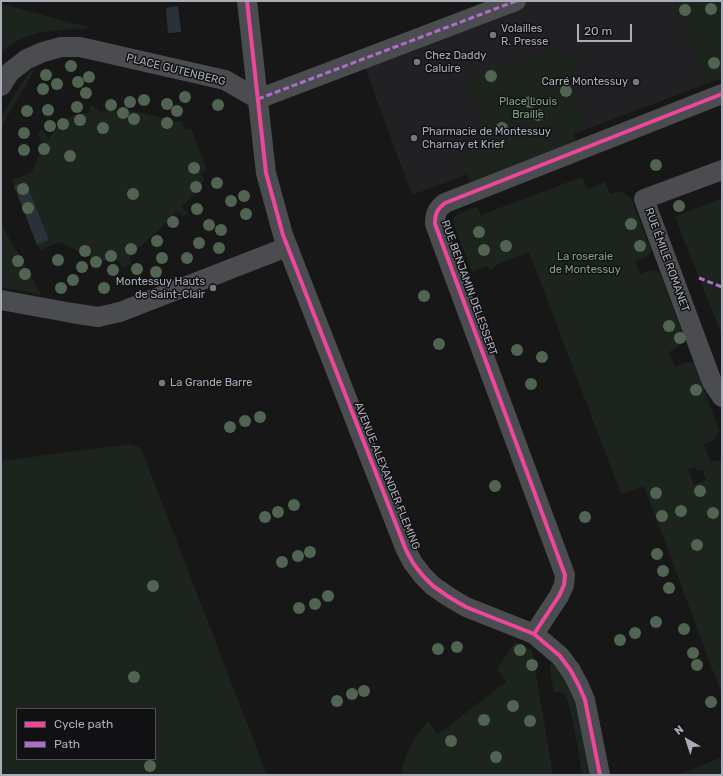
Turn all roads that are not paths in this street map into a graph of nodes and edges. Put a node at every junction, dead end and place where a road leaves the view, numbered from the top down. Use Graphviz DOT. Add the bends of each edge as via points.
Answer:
graph roads {
  1 [pos="247,1"];
  2 [pos="516,1"];
  3 [pos="1,86"];
  4 [pos="722,94"];
  5 [pos="258,99"];
  6 [pos="722,170"];
  7 [pos="287,247"];
  8 [pos="1,300"];
  9 [pos="722,397"];
  10 [pos="534,634"];
  11 [pos="600,775"];
  1 -- 5 [label="street"];
  2 -- 5 [label="street"];
  3 -- 5 [label="street, PLACE GUTENBERG" via="10,72 27,59 43,52 80,47 225,80"];
  4 -- 10 [label="street, RUE BENJAMIN DELESSERT" via="445,203 438,208 435,216 435,224 564,575 564,585 559,596"];
  5 -- 7 [label="street" via="266,173"];
  6 -- 9 [label="street, RUE ÉMILE ROMANET" via="644,199 712,382"];
  7 -- 8 [label="street" via="120,312 98,316"];
  7 -- 10 [label="street, AVENUE ALEXANDER FLEMING" via="413,564 433,586 466,607"];
  10 -- 11 [label="street, AVENUE ALEXANDER FLEMING" via="560,656 579,686"];
}
